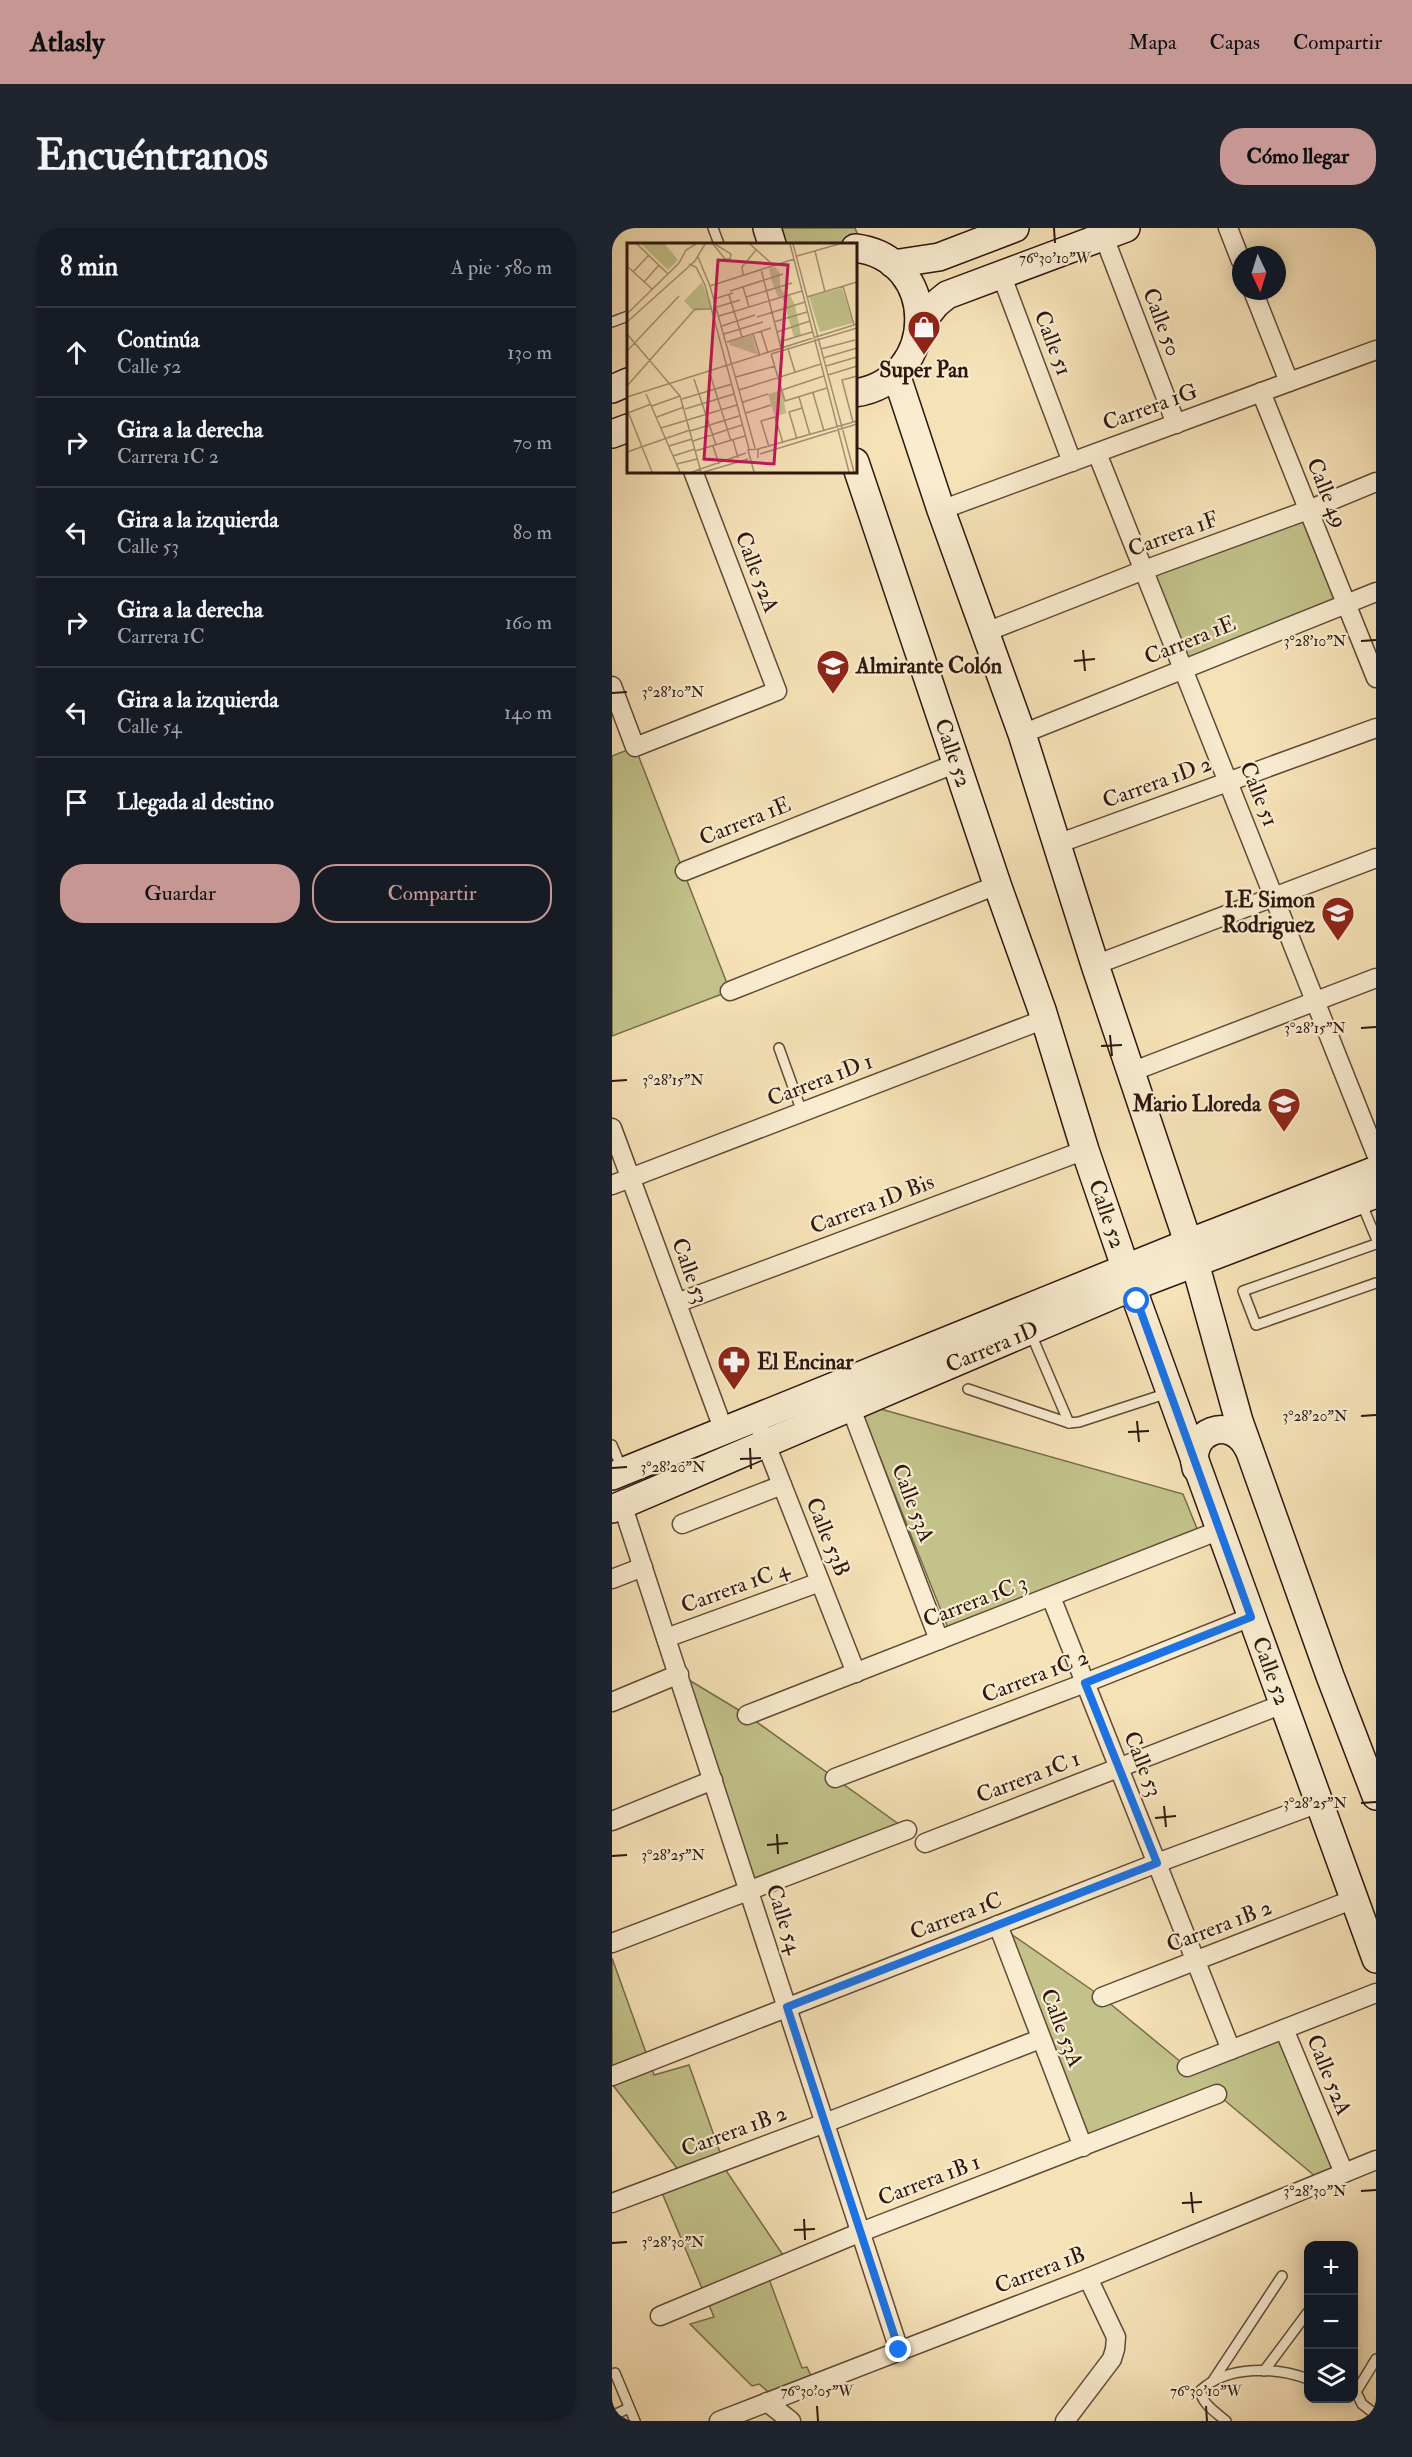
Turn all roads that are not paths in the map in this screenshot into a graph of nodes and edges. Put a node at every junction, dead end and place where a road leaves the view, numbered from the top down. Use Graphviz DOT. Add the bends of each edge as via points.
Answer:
graph roads {
  1 [pos="713,228"];
  2 [pos="767,228"];
  3 [pos="1015,228"];
  4 [pos="1228,228"];
  5 [pos="1115,232"];
  6 [pos="858,242"];
  7 [pos="719,243"];
  8 [pos="772,243"];
  9 [pos="1235,246"];
  10 [pos="893,264"];
  11 [pos="1001,274"];
  12 [pos="1257,300"];
  13 [pos="627,316"];
  14 [pos="612,322"];
  15 [pos="920,325"];
  16 [pos="1376,350"];
  17 [pos="896,374"];
  18 [pos="627,382"];
  19 [pos="1289,382"];
  20 [pos="612,389"];
  21 [pos="1261,392"];
  22 [pos="856,393"];
  23 [pos="1176,424"];
  24 [pos="627,428"];
  25 [pos="612,434"];
  26 [pos="1097,453"];
  27 [pos="1072,462"];
  28 [pos="856,465"];
  29 [pos="693,472"];
  30 [pos="1376,482"];
  31 [pos="941,510"];
  32 [pos="1308,510"];
  33 [pos="1144,570"];
  34 [pos="1376,592"];
  35 [pos="1346,603"];
  36 [pos="986,632"];
  37 [pos="1183,669"];
  38 [pos="1376,678"];
  39 [pos="612,686"];
  40 [pos="1376,728"];
  41 [pos="1022,734"];
  42 [pos="957,764"];
  43 [pos="1227,781"];
  44 [pos="1057,844"];
  45 [pos="1376,858"];
  46 [pos="685,871"];
  47 [pos="997,885"];
  48 [pos="1273,896"];
  49 [pos="1095,965"];
  50 [pos="1376,978"];
  51 [pos="730,990"];
  52 [pos="1315,1001"];
  53 [pos="1045,1019"];
  54 [pos="779,1048"];
  55 [pos="1131,1072"];
  56 [pos="802,1112"];
  57 [pos="612,1128"];
  58 [pos="1084,1150"];
  59 [pos="1376,1154"];
  60 [pos="1376,1170"];
  61 [pos="630,1178"];
  62 [pos="612,1185"];
  63 [pos="1368,1197"];
  64 [pos="1376,1238"];
  65 [pos="1376,1244"];
  66 [pos="1186,1259"];
  67 [pos="1129,1278"];
  68 [pos="1376,1284"];
  69 [pos="677,1303"];
  70 [pos="1025,1321"];
  71 [pos="968,1389"];
  72 [pos="1171,1392"];
  73 [pos="846,1395"];
  74 [pos="755,1418"];
  75 [pos="1069,1423"];
  76 [pos="724,1431"];
  77 [pos="766,1443"];
  78 [pos="612,1445"];
  79 [pos="1248,1448"];
  80 [pos="1196,1468"];
  81 [pos="617,1474"];
  82 [pos="782,1485"];
  83 [pos="617,1506"];
  84 [pos="682,1524"];
  85 [pos="1220,1530"];
  86 [pos="643,1567"];
  87 [pos="612,1579"];
  88 [pos="820,1582"];
  89 [pos="1051,1597"];
  90 [pos="1251,1617"];
  91 [pos="666,1638"];
  92 [pos="939,1640"];
  93 [pos="856,1673"];
  94 [pos="679,1674"];
  95 [pos="1085,1683"];
  96 [pos="612,1702"];
  97 [pos="1283,1704"];
  98 [pos="747,1715"];
  99 [pos="1118,1767"];
  100 [pos="835,1778"];
  101 [pos="713,1780"];
  102 [pos="1376,1796"];
  103 [pos="1319,1803"];
  104 [pos="612,1821"];
  105 [pos="907,1830"];
  106 [pos="925,1843"];
  107 [pos="1157,1863"];
  108 [pos="749,1889"];
  109 [pos="1354,1899"];
  110 [pos="998,1925"];
  111 [pos="612,1943"];
  112 [pos="1376,1959"];
  113 [pos="1195,1961"];
  114 [pos="1376,1994"];
  115 [pos="1102,1997"];
  116 [pos="787,2007"];
  117 [pos="1284,2029"];
  118 [pos="1041,2039"];
  119 [pos="1231,2050"];
  120 [pos="1187,2067"];
  121 [pos="612,2076"];
  122 [pos="1217,2094"];
  123 [pos="825,2123"];
  124 [pos="1083,2147"];
  125 [pos="1376,2160"];
  126 [pos="1344,2173"];
  127 [pos="612,2203"];
  128 [pos="861,2232"];
  129 [pos="1282,2276"];
  130 [pos="1088,2278"];
  131 [pos="660,2316"];
  132 [pos="1304,2317"];
  133 [pos="899,2350"];
  134 [pos="1376,2359"];
  135 [pos="1264,2371"];
  136 [pos="615,2373"];
  137 [pos="1304,2378"];
  138 [pos="1214,2379"];
  139 [pos="767,2402"];
  140 [pos="629,2408"];
  141 [pos="1376,2415"];
  142 [pos="612,2416"];
  143 [pos="635,2421"];
  144 [pos="718,2421"];
  145 [pos="791,2421"];
  146 [pos="1065,2421"];
  147 [pos="1226,2421"];
  1 -- 7 [label="lane"];
  2 -- 8 [label="main road"];
  3 -- 10 [label="main road" via="939,257"];
  4 -- 9 [label="street"];
  5 -- 11 [label="main road"];
  5 -- 23 [label="street, Calle 50"];
  6 -- 10 [label="main road"];
  10 -- 15 [label="main road" via="914,291"];
  11 -- 15 [label="main road" via="947,295"];
  11 -- 27 [label="street, Calle 51"];
  12 -- 19 [label="street"];
  13 -- 14 [label="lane"];
  15 -- 17 [label="main road" via="912,352"];
  16 -- 19 [label="street, Carrera 1G"];
  17 -- 22 [label="main road" via="871,390"];
  17 -- 31 [label="main road"];
  18 -- 20 [label="main road"];
  19 -- 21 [label="street, Carrera 1G"];
  21 -- 23 [label="street, Carrera 1G"];
  21 -- 32 [label="street, Calle 49"];
  23 -- 26 [label="street, Carrera 1G"];
  24 -- 25 [label="main road"];
  26 -- 27 [label="street, Carrera 1G"];
  26 -- 33 [label="street, Calle 51"];
  27 -- 31 [label="street, Carrera 1G"];
  28 -- 42 [label="main road, Calle 52"];
  29 -- 39 [label="street, Calle 52A" via="777,691 635,747"];
  30 -- 32 [label="street, Carrera 1F"];
  31 -- 36 [label="main road"];
  32 -- 33 [label="street, Carrera 1F"];
  32 -- 35 [label="street, Calle 49"];
  33 -- 36 [label="street, Carrera 1F"];
  33 -- 37 [label="street, Calle 51"];
  34 -- 35 [label="street, Carrera 1E"];
  35 -- 37 [label="street, Carrera 1E"];
  35 -- 38 [label="street, Calle 49"];
  36 -- 41 [label="main road"];
  37 -- 41 [label="street, Carrera 1E"];
  37 -- 43 [label="street, Calle 51"];
  40 -- 43 [label="street, Carrera 1D 2"];
  41 -- 44 [label="main road"];
  42 -- 46 [label="street, Carrera 1E"];
  42 -- 47 [label="main road, Calle 52"];
  43 -- 44 [label="street, Carrera 1D 2"];
  43 -- 48 [label="street, Calle 51"];
  44 -- 49 [label="main road"];
  45 -- 48 [label="street"];
  47 -- 51 [label="street"];
  47 -- 53 [label="main road, Calle 52"];
  48 -- 49 [label="street"];
  48 -- 52 [label="street, Calle 51"];
  49 -- 55 [label="main road"];
  50 -- 52 [label="street"];
  52 -- 55 [label="street"];
  52 -- 59 [label="street, Calle 51"];
  53 -- 56 [label="street, Carrera 1D 1"];
  53 -- 58 [label="main road, Calle 52"];
  54 -- 56 [label="lane"];
  55 -- 66 [label="main road"];
  56 -- 61 [label="street, Carrera 1D 1"];
  57 -- 61 [label="street, Calle 53"];
  58 -- 67 [label="main road, Calle 52"];
  58 -- 69 [label="street, Carrera 1D Bis"];
  60 -- 66 [label="main road, Carrera 1D"];
  61 -- 62 [label="street, Carrera 1D 1"];
  61 -- 69 [label="street, Calle 53"];
  63 -- 64 [label="lane"];
  63 -- 66 [label="main road, Carrera 1D"];
  65 -- 68 [label="lane" via="1243,1291 1256,1325"];
  66 -- 67 [label="main road, Carrera 1D"];
  66 -- 79 [label="main road"];
  67 -- 70 [label="main road, Carrera 1D"];
  67 -- 72 [label="main road, Calle 52"];
  69 -- 76 [label="street, Calle 53"];
  70 -- 73 [label="main road, Carrera 1D"];
  70 -- 75 [label="lane"];
  71 -- 75 [label="lane"];
  72 -- 75 [label="lane"];
  72 -- 80 [label="main road, Calle 52"];
  73 -- 74 [label="main road, Carrera 1D"];
  73 -- 77 [label="main road, Carrera 1D"];
  73 -- 92 [label="street, Calle 53A"];
  74 -- 76 [label="main road, Carrera 1D"];
  74 -- 77 [label="street, Calle 53B"];
  76 -- 81 [label="main road, Carrera 1D"];
  77 -- 82 [label="street, Calle 53B"];
  77 -- 83 [label="main road, Carrera 1D"];
  78 -- 81 [label="lane"];
  79 -- 80 [label="main road" via="1232,1431 1208,1433 1197,1444"];
  79 -- 102 [label="main road"];
  80 -- 85 [label="main road, Calle 52"];
  82 -- 84 [label="street"];
  82 -- 88 [label="street, Calle 53B"];
  83 -- 86 [label="street, Calle 54"];
  85 -- 89 [label="street, Carrera 1C 3"];
  85 -- 90 [label="main road, Calle 52"];
  86 -- 87 [label="street"];
  86 -- 91 [label="street, Calle 54"];
  88 -- 91 [label="street, Carrera 1C 4"];
  88 -- 93 [label="street, Calle 53B"];
  89 -- 92 [label="street, Carrera 1C 3"];
  89 -- 95 [label="street, Calle 53"];
  90 -- 95 [label="street, Carrera 1C 2"];
  90 -- 97 [label="main road, Calle 52"];
  91 -- 94 [label="street, Calle 54"];
  92 -- 93 [label="street, Carrera 1C 3"];
  93 -- 98 [label="street, Carrera 1C 3"];
  94 -- 96 [label="street"];
  94 -- 101 [label="street, Calle 54"];
  95 -- 99 [label="street, Calle 53"];
  95 -- 100 [label="street, Carrera 1C 2"];
  97 -- 99 [label="street, Carrera 1C 1"];
  97 -- 103 [label="main road, Calle 52"];
  99 -- 106 [label="street, Carrera 1C 1"];
  99 -- 107 [label="street, Calle 53"];
  101 -- 104 [label="street"];
  101 -- 108 [label="street, Calle 54"];
  103 -- 107 [label="street, Carrera 1C"];
  103 -- 109 [label="main road, Calle 52"];
  105 -- 108 [label="street"];
  107 -- 110 [label="street, Carrera 1C"];
  107 -- 113 [label="street, Calle 53"];
  108 -- 111 [label="street"];
  108 -- 116 [label="street, Calle 54"];
  109 -- 112 [label="main road, Calle 52"];
  109 -- 113 [label="street, Carrera 1B 2"];
  110 -- 116 [label="street, Carrera 1C"];
  110 -- 118 [label="street, Calle 53A"];
  113 -- 115 [label="street, Carrera 1B 2"];
  113 -- 119 [label="street, Calle 53"];
  114 -- 117 [label="street"];
  116 -- 121 [label="street, Carrera 1C"];
  116 -- 123 [label="street, Calle 54"];
  117 -- 119 [label="street"];
  117 -- 126 [label="street, Calle 52A"];
  118 -- 123 [label="street, Carrera 1B 2"];
  118 -- 124 [label="street, Calle 53A"];
  119 -- 120 [label="street"];
  122 -- 124 [label="street, Carrera 1B 1"];
  123 -- 127 [label="street, Carrera 1B 2"];
  123 -- 128 [label="street, Calle 54"];
  124 -- 128 [label="street, Carrera 1B 1"];
  125 -- 126 [label="street, Carrera 1B"];
  126 -- 130 [label="street, Carrera 1B"];
  128 -- 131 [label="street, Carrera 1B 1"];
  128 -- 133 [label="street, Calle 54"];
  129 -- 138 [label="lane"];
  130 -- 133 [label="street, Carrera 1B"];
  130 -- 146 [label="street" via="1116,2337 1115,2349 1112,2359"];
  132 -- 135 [label="lane"];
  133 -- 139 [label="street, Carrera 1B"];
  134 -- 141 [label="lane" via="1356,2392 1362,2404"];
  135 -- 137 [label="lane"];
  135 -- 138 [label="lane"];
  136 -- 140 [label="lane"];
  138 -- 147 [label="lane" via="1200,2394"];
  139 -- 144 [label="street, Carrera 1B"];
  139 -- 145 [label="street"];
  140 -- 142 [label="lane"];
  140 -- 143 [label="lane"];
}
